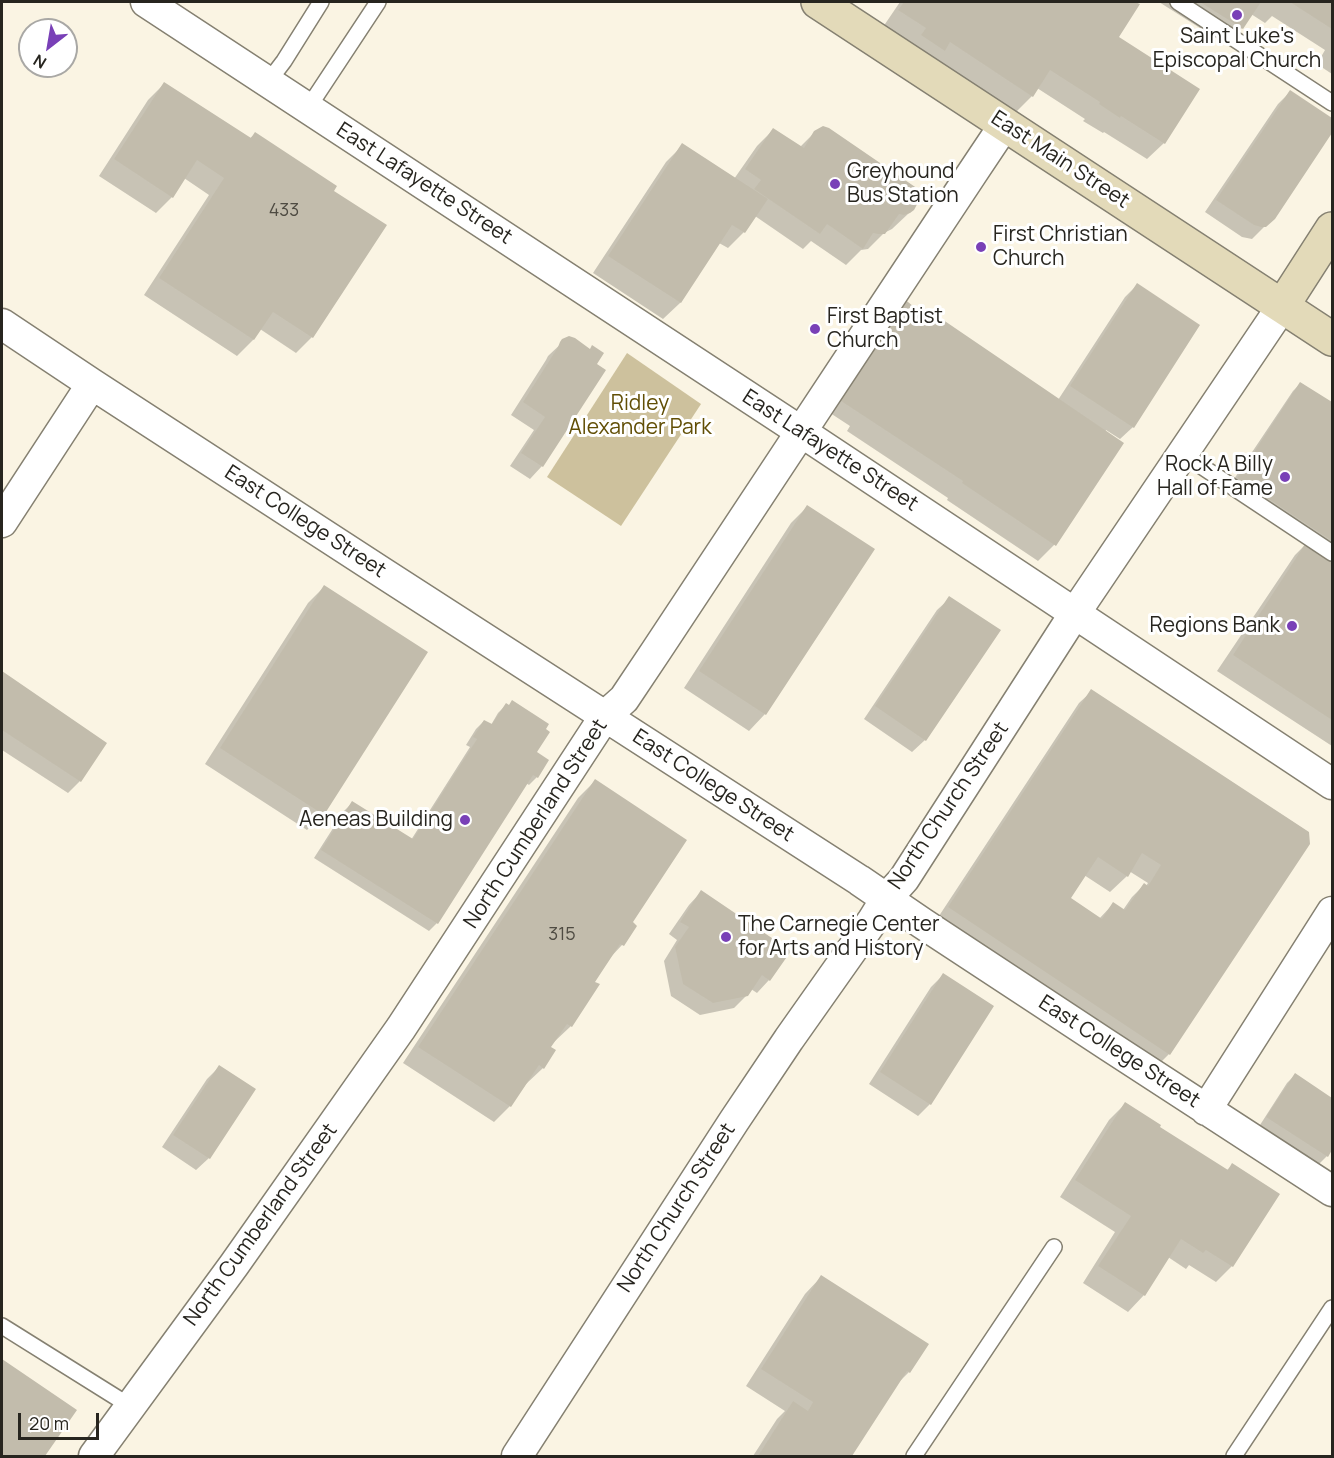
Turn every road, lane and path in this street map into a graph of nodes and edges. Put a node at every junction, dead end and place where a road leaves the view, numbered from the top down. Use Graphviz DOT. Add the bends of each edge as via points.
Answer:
graph roads {
  1 [pos="146,2"];
  2 [pos="321,2"];
  3 [pos="378,2"];
  4 [pos="1178,2"];
  5 [pos="824,3"];
  6 [pos="268,82"];
  7 [pos="1332,103"];
  8 [pos="308,108"];
  9 [pos="1005,124"];
  10 [pos="1332,229"];
  11 [pos="1283,305"];
  12 [pos="2,324"];
  13 [pos="1332,339"];
  14 [pos="92,384"];
  15 [pos="800,431"];
  16 [pos="1183,454"];
  17 [pos="2,522"];
  18 [pos="1332,553"];
  19 [pos="1075,613"];
  20 [pos="605,716"];
  21 [pos="1332,784"];
  22 [pos="886,899"];
  23 [pos="1332,912"];
  24 [pos="1206,1110"];
  25 [pos="1332,1191"];
  26 [pos="1054,1247"];
  27 [pos="1332,1308"];
  28 [pos="2,1326"];
  29 [pos="130,1406"];
  30 [pos="94,1456"];
  31 [pos="517,1456"];
  32 [pos="914,1456"];
  33 [pos="1234,1456"];
  1 -- 6 [label="street, East Lafayette Street"];
  2 -- 6 [label="lane"];
  3 -- 8 [label="lane"];
  4 -- 7 [label="lane"];
  5 -- 9 [label="main road, East Main Street"];
  6 -- 8 [label="street, East Lafayette Street"];
  8 -- 15 [label="street, East Lafayette Street"];
  9 -- 11 [label="main road, East Main Street"];
  9 -- 15 [label="street, North Cumberland Street"];
  10 -- 11 [label="main road"];
  11 -- 13 [label="main road, East Main Street"];
  11 -- 16 [label="street, North Church Street"];
  12 -- 14 [label="street, East College Street"];
  14 -- 17 [label="street"];
  14 -- 20 [label="street, East College Street"];
  15 -- 19 [label="street, East Lafayette Street"];
  15 -- 20 [label="street, North Cumberland Street" via="624,699"];
  16 -- 18 [label="lane"];
  16 -- 19 [label="street, North Church Street"];
  19 -- 21 [label="street, East Lafayette Street"];
  19 -- 22 [label="street, North Church Street" via="904,879"];
  20 -- 22 [label="street, East College Street"];
  20 -- 29 [label="street, North Cumberland Street" via="401,1028"];
  22 -- 24 [label="street, East College Street"];
  22 -- 31 [label="street, North Church Street" via="728,1129"];
  23 -- 24 [label="street"];
  24 -- 25 [label="street, East College Street"];
  26 -- 32 [label="lane"];
  27 -- 33 [label="lane"];
  28 -- 29 [label="lane"];
  29 -- 30 [label="street, North Cumberland Street"];
}
